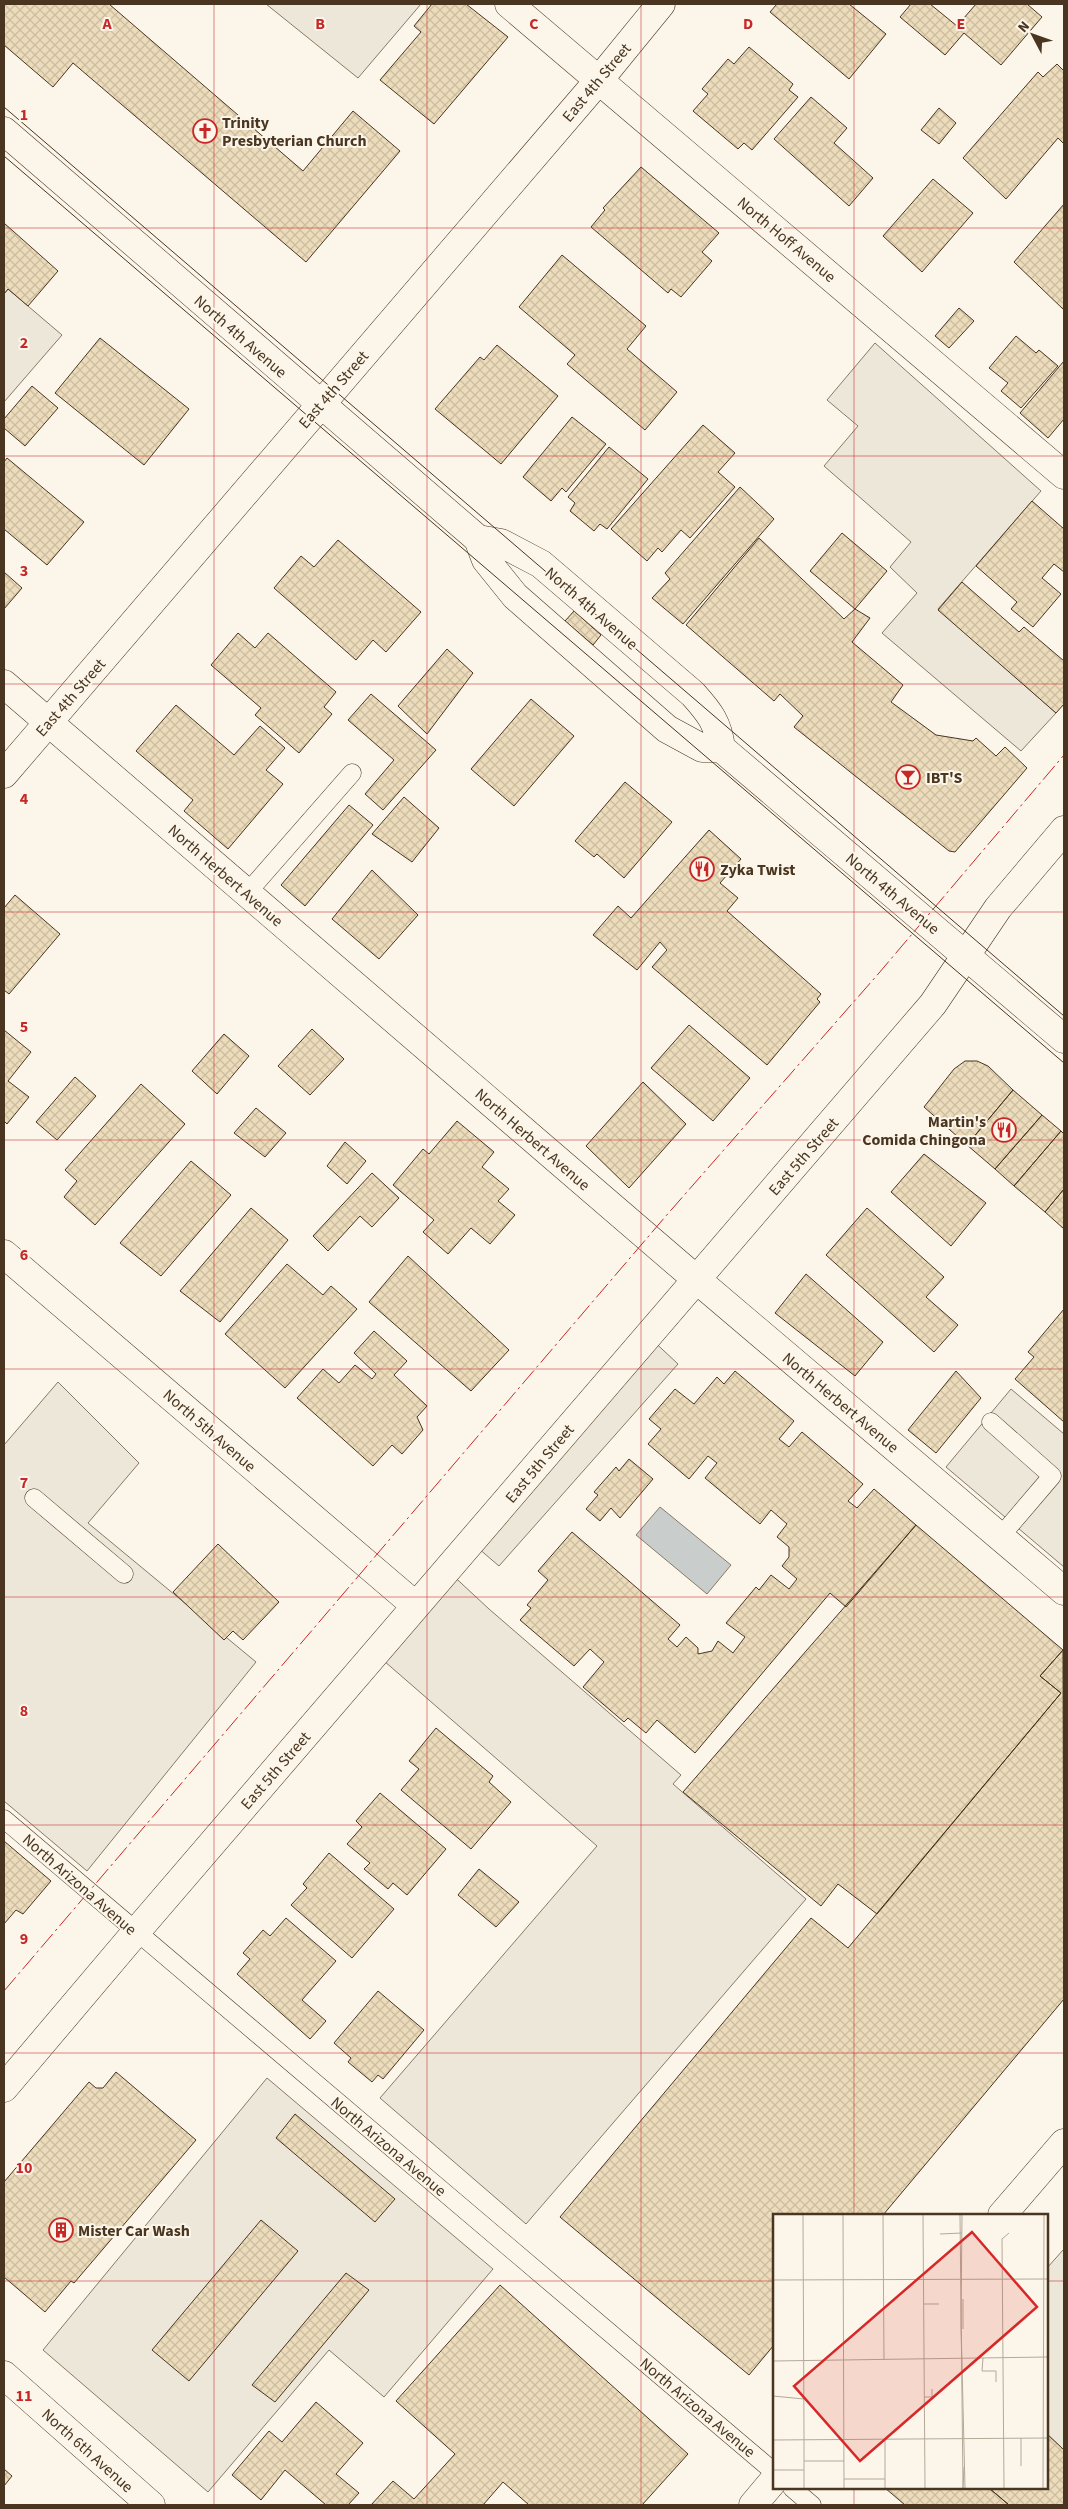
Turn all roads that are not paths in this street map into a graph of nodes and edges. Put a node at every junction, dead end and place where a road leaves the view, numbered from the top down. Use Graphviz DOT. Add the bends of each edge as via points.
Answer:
graph roads {
  1 [pos="509,4"];
  2 [pos="661,4"];
  3 [pos="598,80"];
  4 [pos="4,131"];
  5 [pos="320,404"];
  6 [pos="1064,475"];
  7 [pos="478,540"];
  8 [pos="4,684"];
  9 [pos="48,723"];
  10 [pos="721,748"];
  11 [pos="352,773"];
  12 [pos="4,774"];
  13 [pos="1064,830"];
  14 [pos="247,894"];
  15 [pos="967,955"];
  16 [pos="1064,1039"];
  17 [pos="4,1254"];
  18 [pos="696,1279"];
  19 [pos="990,1422"];
  20 [pos="34,1498"];
  21 [pos="1000,1537"];
  22 [pos="124,1574"];
  23 [pos="1064,1591"];
  24 [pos="416,1606"];
  25 [pos="4,1818"];
  26 [pos="136,1932"];
  27 [pos="4,2088"];
  28 [pos="1063,2148"];
  29 [pos="1003,2214"];
  30 [pos="4,2375"];
  31 [pos="773,2471"];
  32 [pos="773,2481"];
  33 [pos="793,2489"];
  34 [pos="151,2505"];
  35 [pos="753,2505"];
  36 [pos="812,2505"];
  1 -- 3 [label="street, North Hoff Avenue"];
  2 -- 3 [label="street, East 4th Street"];
  3 -- 5 [label="street, East 4th Street"];
  3 -- 6 [label="street, North Hoff Avenue"];
  4 -- 5 [label="street, North 4th Avenue"];
  5 -- 7 [label="street, North 4th Avenue"];
  5 -- 9 [label="street, East 4th Street"];
  7 -- 10 [label="street, North 4th Avenue" via="486,560 515,596 667,729 702,748"];
  7 -- 10 [label="street, North 4th Avenue" via="501,544 541,564 694,694 719,730"];
  8 -- 9 [label="street, North Herbert Avenue"];
  9 -- 12 [label="street, East 4th Street"];
  9 -- 14 [label="street, North Herbert Avenue"];
  10 -- 15 [label="street, North 4th Avenue"];
  11 -- 14 [label="lane"];
  13 -- 15 [label="street, East 5th Street" via="998,908"];
  14 -- 18 [label="street, North Herbert Avenue"];
  15 -- 16 [label="street, North 4th Avenue"];
  15 -- 18 [label="street, East 5th Street" via="933,1004"];
  17 -- 24 [label="street, North 5th Avenue"];
  18 -- 21 [label="street, North Herbert Avenue"];
  18 -- 24 [label="street, East 5th Street"];
  19 -- 21 [label="lane" via="1052,1476"];
  20 -- 22 [label="lane"];
  21 -- 23 [label="street, North Herbert Avenue"];
  24 -- 26 [label="street, East 5th Street"];
  25 -- 26 [label="lane, North Arizona Avenue"];
  26 -- 27 [label="street, East 5th Street"];
  26 -- 31 [label="lane, North Arizona Avenue"];
  28 -- 29 [label="street"];
  30 -- 34 [label="street, North 6th Avenue"];
  32 -- 35 [label="street"];
  33 -- 36 [label="lane"];
}
